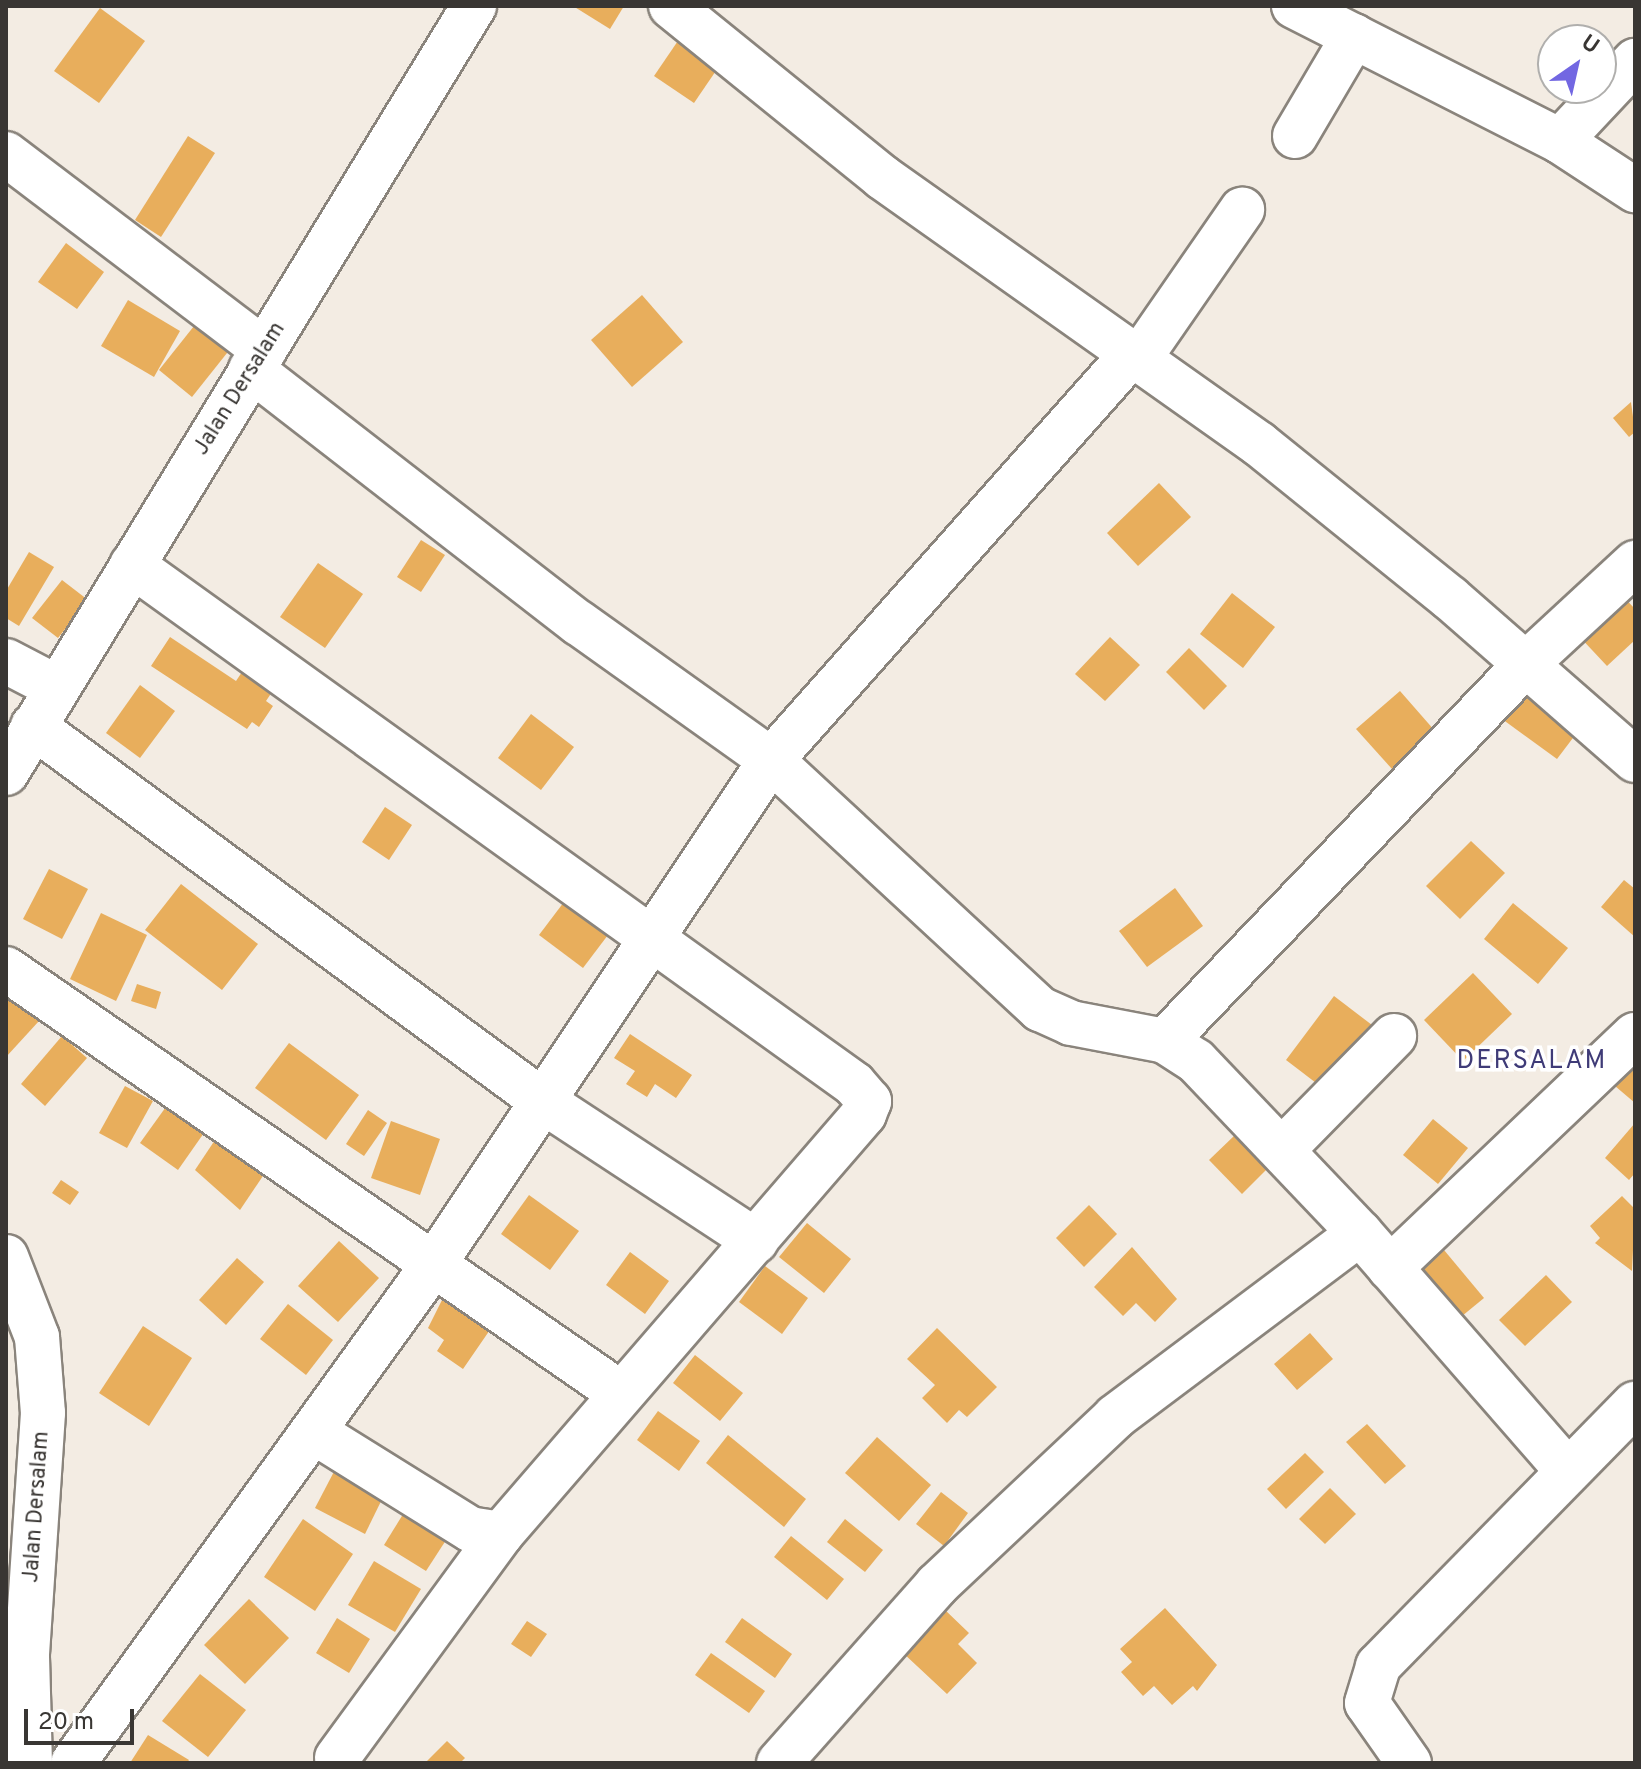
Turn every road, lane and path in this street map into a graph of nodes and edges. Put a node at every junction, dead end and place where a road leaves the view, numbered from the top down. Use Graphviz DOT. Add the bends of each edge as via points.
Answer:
graph roads {
  1 [pos="474,6"];
  2 [pos="671,6"];
  3 [pos="1294,6"];
  4 [pos="1354,36"];
  5 [pos="1635,61"];
  6 [pos="1295,136"];
  7 [pos="1560,141"];
  8 [pos="6,154"];
  9 [pos="1635,190"];
  10 [pos="1242,210"];
  11 [pos="1135,357"];
  12 [pos="257,360"];
  13 [pos="1635,563"];
  14 [pos="132,565"];
  15 [pos="6,661"];
  16 [pos="1526,664"];
  17 [pos="56,687"];
  18 [pos="33,726"];
  19 [pos="771,760"];
  20 [pos="1635,760"];
  21 [pos="6,773"];
  22 [pos="651,939"];
  23 [pos="6,969"];
  24 [pos="1635,1035"];
  25 [pos="1394,1036"];
  26 [pos="1165,1041"];
  27 [pos="541,1100"];
  28 [pos="1282,1150"];
  29 [pos="1360,1233"];
  30 [pos="756,1241"];
  31 [pos="6,1257"];
  32 [pos="436,1261"];
  33 [pos="1390,1268"];
  34 [pos="620,1393"];
  35 [pos="1635,1404"];
  36 [pos="314,1432"];
  37 [pos="1566,1469"];
  38 [pos="501,1534"];
  39 [pos="16,1651"];
  40 [pos="337,1758"];
  41 [pos="30,1763"];
  42 [pos="73,1763"];
  43 [pos="779,1763"];
  44 [pos="1409,1763"];
  1 -- 12 [label="street, Jalan Dersalam"];
  2 -- 11 [label="street" via="882,177"];
  3 -- 4 [label="street"];
  4 -- 6 [label="street"];
  4 -- 7 [label="street"];
  5 -- 7 [label="street"];
  7 -- 9 [label="street"];
  8 -- 12 [label="street"];
  10 -- 11 [label="street"];
  11 -- 16 [label="street" via="1259,444"];
  11 -- 19 [label="street"];
  12 -- 14 [label="street, Jalan Dersalam"];
  12 -- 19 [label="street" via="579,623"];
  13 -- 16 [label="street"];
  14 -- 17 [label="street, Jalan Dersalam"];
  14 -- 22 [label="street"];
  15 -- 17 [label="street"];
  16 -- 20 [label="street"];
  16 -- 26 [label="street"];
  17 -- 18 [label="street, Jalan Dersalam"];
  18 -- 21 [label="street, Jalan Dersalam"];
  18 -- 27 [label="street"];
  19 -- 22 [label="street"];
  19 -- 26 [label="street" via="1040,1009 1071,1023"];
  22 -- 27 [label="street"];
  22 -- 30 [label="street" via="854,1084 869,1101"];
  23 -- 32 [label="street"];
  24 -- 33 [label="street"];
  25 -- 28 [label="street"];
  26 -- 28 [label="street" via="1196,1061"];
  27 -- 30 [label="street"];
  27 -- 32 [label="street"];
  28 -- 29 [label="street"];
  29 -- 33 [label="street"];
  29 -- 43 [label="street" via="1115,1417 937,1585"];
  30 -- 34 [label="street"];
  31 -- 39 [label="street, Jalan Dersalam" via="37,1337 43,1413"];
  32 -- 34 [label="street"];
  32 -- 36 [label="street"];
  33 -- 37 [label="street"];
  34 -- 38 [label="street"];
  35 -- 37 [label="street"];
  36 -- 38 [label="street" via="470,1529"];
  36 -- 42 [label="street"];
  37 -- 44 [label="street" via="1378,1666 1367,1703"];
  38 -- 40 [label="street"];
  39 -- 41 [label="street, Jalan Dersalam"];
}
